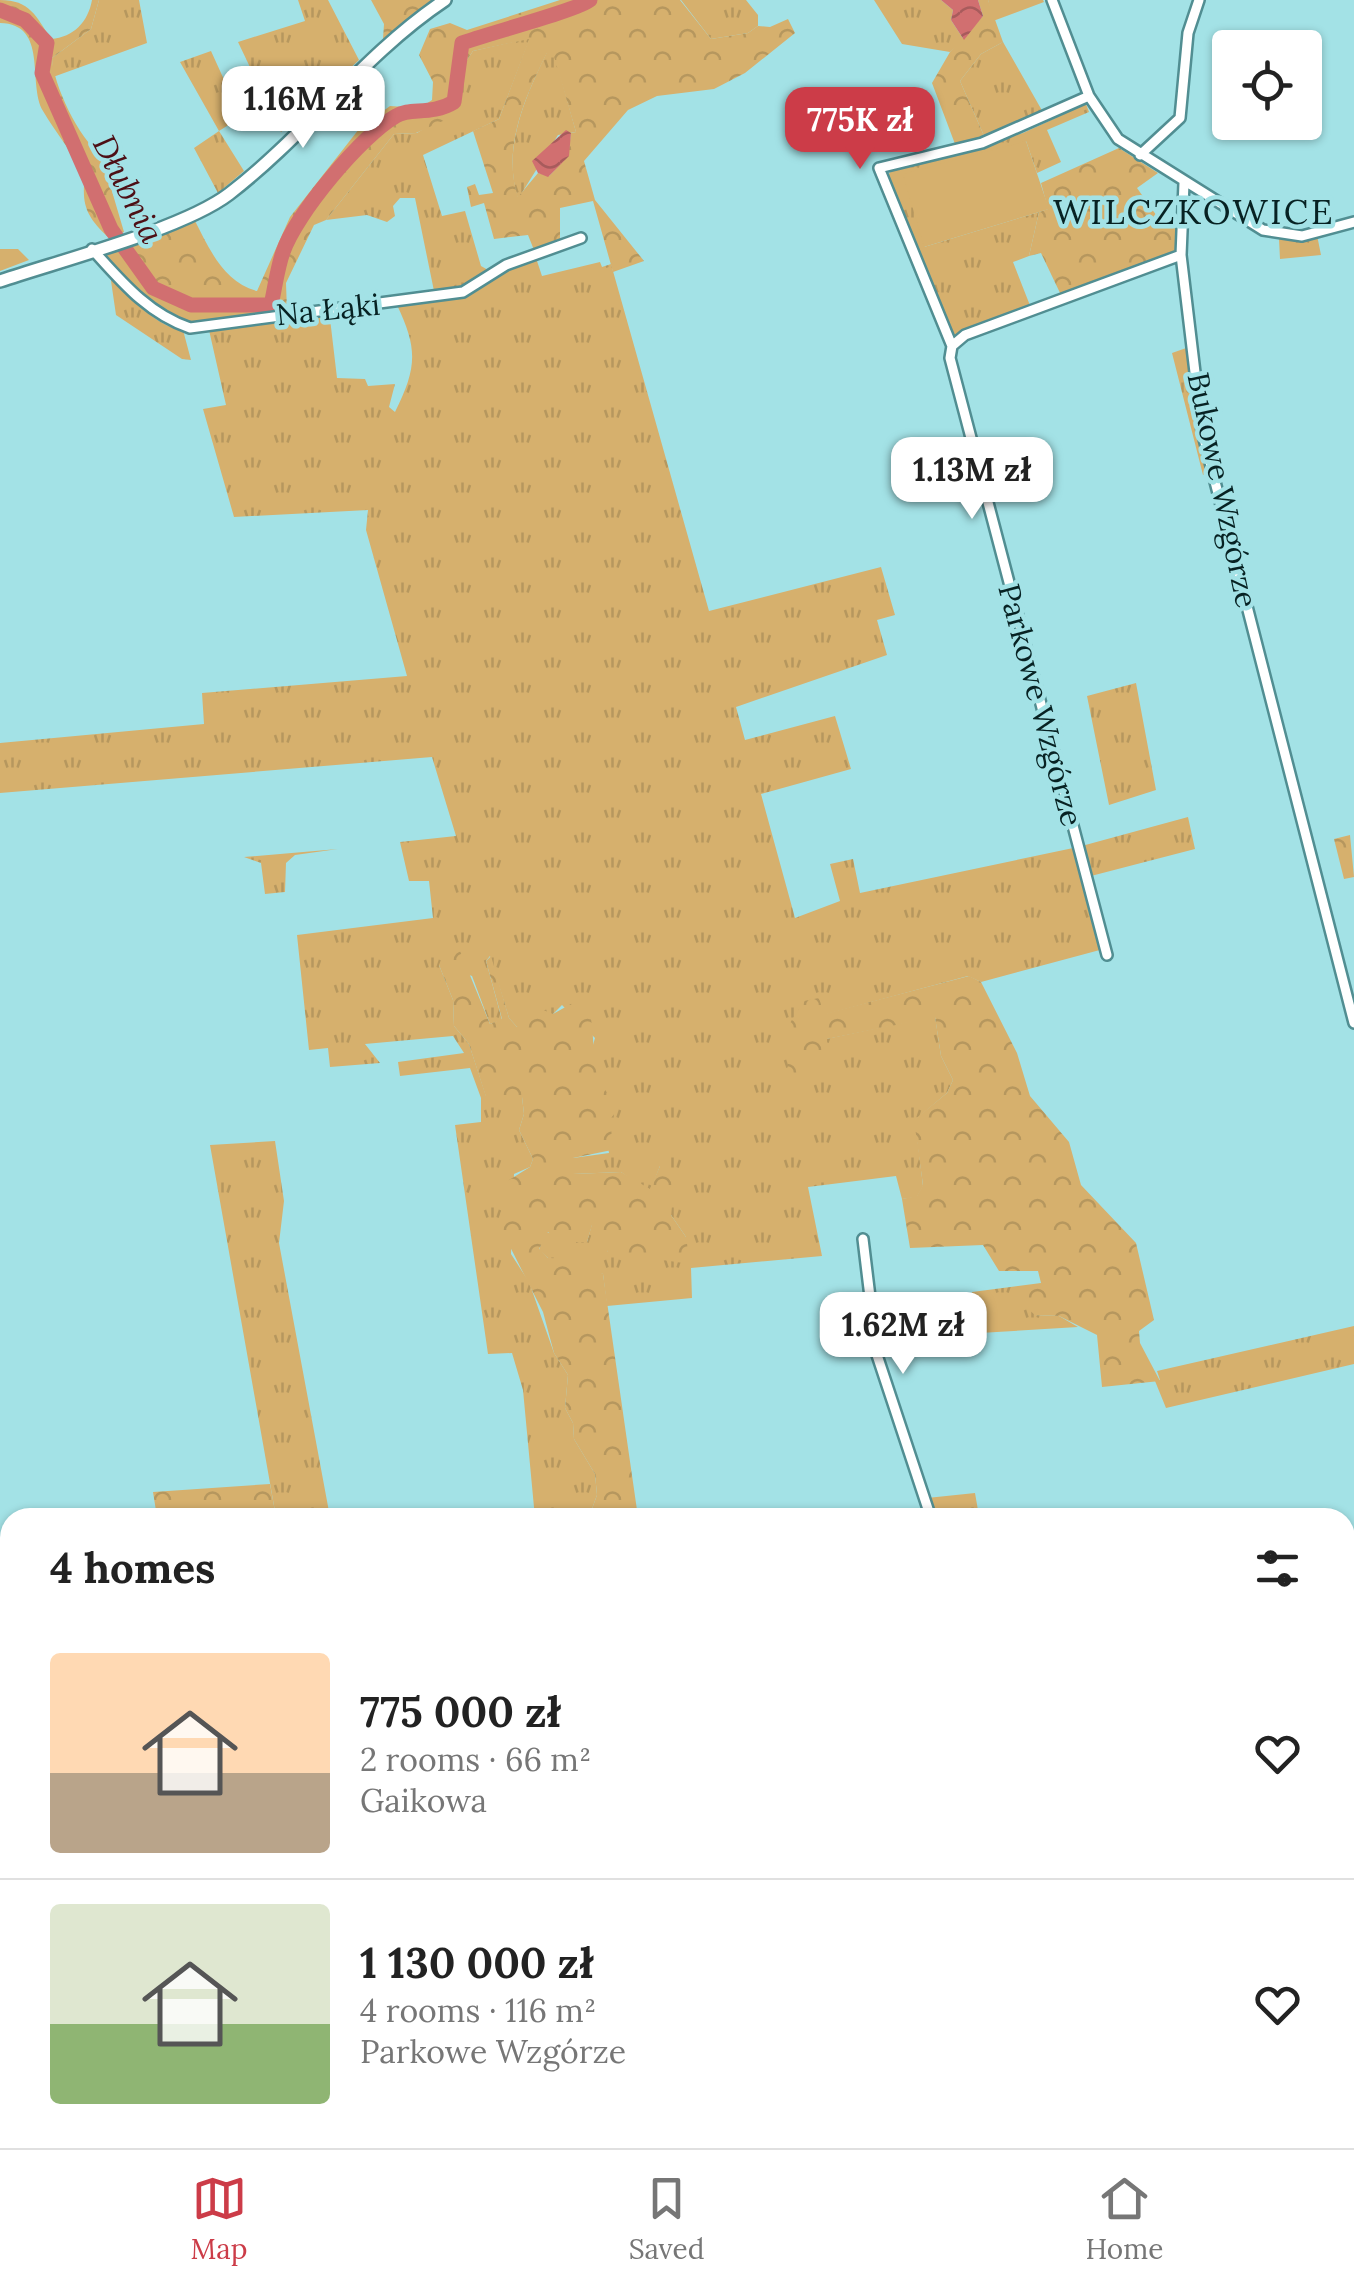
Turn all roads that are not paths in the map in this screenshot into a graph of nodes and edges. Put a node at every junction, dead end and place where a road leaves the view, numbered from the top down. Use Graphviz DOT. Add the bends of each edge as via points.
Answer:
graph roads {
  1 [pos="445,0"];
  2 [pos="1052,0"];
  3 [pos="1199,0"];
  4 [pos="1089,96"];
  5 [pos="1140,155"];
  6 [pos="1184,184"];
  7 [pos="1354,222"];
  8 [pos="581,238"];
  9 [pos="97,247"];
  10 [pos="1181,254"];
  11 [pos="0,281"];
  12 [pos="952,346"];
  13 [pos="1107,954"];
  14 [pos="1354,1023"];
  15 [pos="863,1239"];
  16 [pos="928,1508"];
  1 -- 9 [label="street" via="394,36 228,194"];
  2 -- 4 [label="street"];
  3 -- 5 [label="street" via="1188,33 1180,118"];
  4 -- 5 [label="street" via="1118,139"];
  4 -- 12 [label="street, Parkowe Wzgórze" via="982,144 879,168"];
  5 -- 6 [label="street"];
  6 -- 7 [label="street" via="1281,236"];
  6 -- 10 [label="street, Bukowe Wzgórze"];
  8 -- 9 [label="street, Na Łąki" via="506,266 463,292 190,328 148,305"];
  9 -- 11 [label="street"];
  10 -- 12 [label="street" via="965,334"];
  10 -- 14 [label="street, Bukowe Wzgórze" via="1202,431"];
  12 -- 13 [label="street, Parkowe Wzgórze"];
  15 -- 16 [label="street" via="877,1355"];
}
